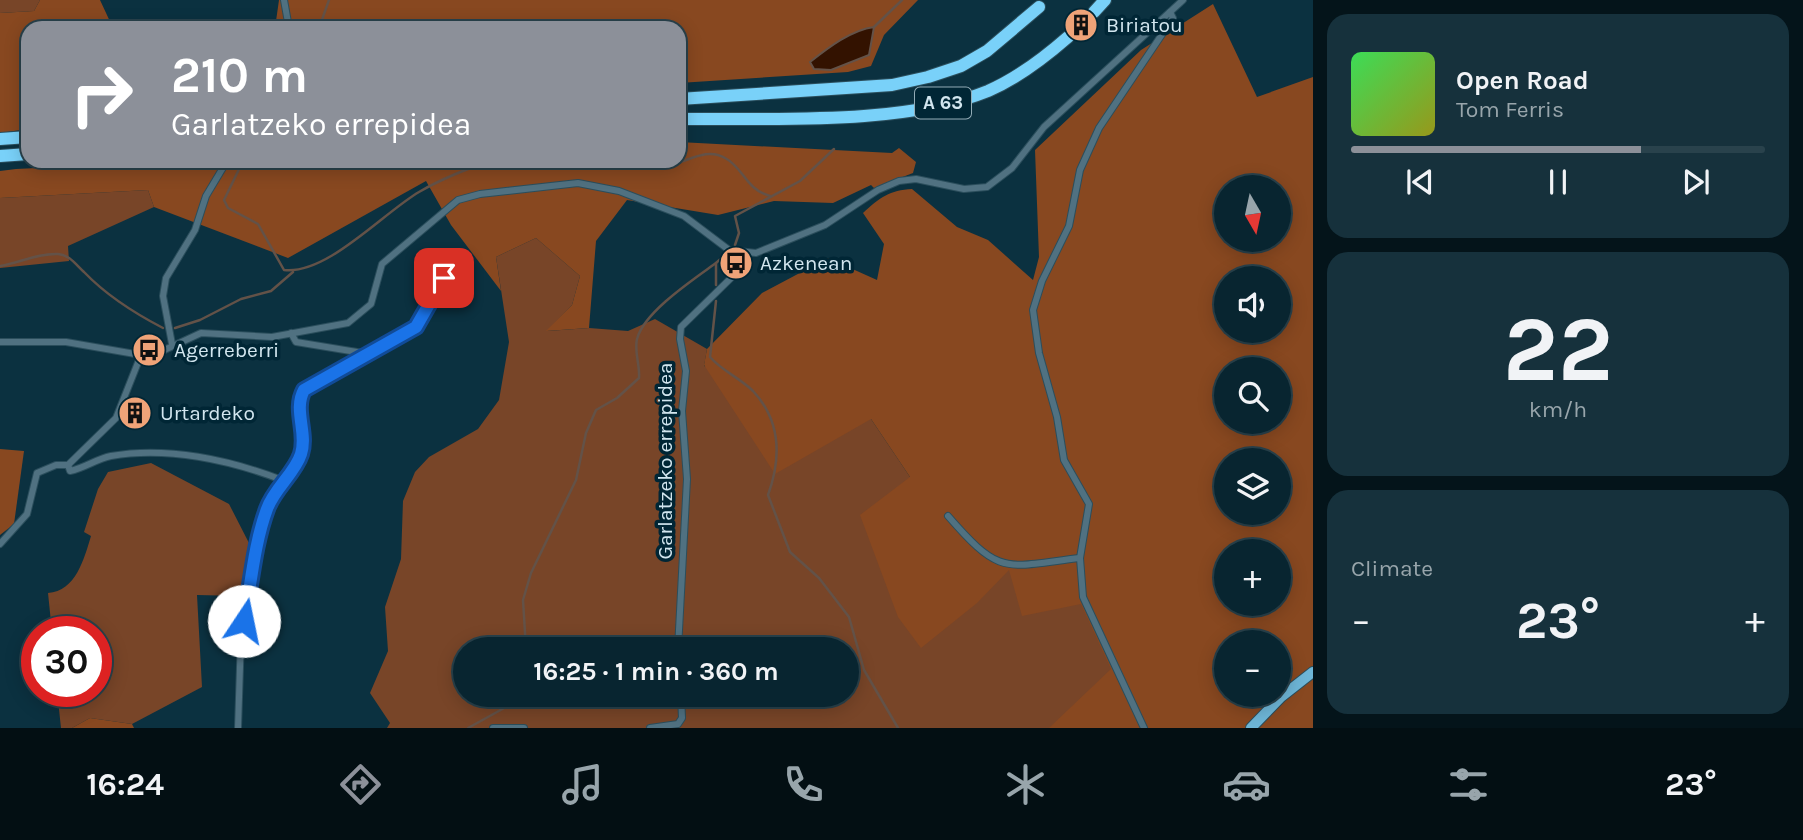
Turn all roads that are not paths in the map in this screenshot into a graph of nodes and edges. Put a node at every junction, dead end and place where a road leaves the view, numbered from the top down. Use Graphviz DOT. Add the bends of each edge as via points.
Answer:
graph roads {
  1 [pos="284,0"];
  2 [pos="1105,0"];
  3 [pos="1182,0"];
  4 [pos="1039,7"];
  5 [pos="1094,12"];
  6 [pos="1170,12"];
  7 [pos="288,21"];
  8 [pos="1068,37"];
  9 [pos="686,99"];
  10 [pos="686,119"];
  11 [pos="21,138"];
  12 [pos="0,139"];
  13 [pos="21,154"];
  14 [pos="0,156"];
  15 [pos="223,168"];
  16 [pos="744,254"];
  17 [pos="444,278"];
  18 [pos="291,333"];
  19 [pos="0,342"];
  20 [pos="172,344"];
  21 [pos="369,354"];
  22 [pos="141,355"];
  23 [pos="68,465"];
  24 [pos="282,480"];
  25 [pos="948,516"];
  26 [pos="0,544"];
  27 [pos="1080,558"];
  28 [pos="679,637"];
  29 [pos="1313,673"];
  30 [pos="682,707"];
  31 [pos="238,728"];
  32 [pos="493,728"];
  33 [pos="524,728"];
  34 [pos="650,728"];
  35 [pos="1144,728"];
  36 [pos="1251,728"];
  37 [pos="1258,728"];
  1 -- 7 [label="street"];
  2 -- 5 [label="highway"];
  3 -- 6 [label="street"];
  4 -- 9 [label="highway, A 63" via="987,51 928,77 892,85"];
  6 -- 16 [label="street" via="1044,127 1012,168 987,187 964,189 916,179 899,181 825,225"];
  6 -- 27 [label="street" via="1173,18 1167,30 1125,88 1085,159 1069,226 1033,310 1063,460 1089,504"];
  8 -- 10 [label="highway, A 63" via="1037,64 988,91 933,106 818,117"];
  11 -- 12 [label="highway"];
  13 -- 14 [label="highway"];
  15 -- 20 [label="street" via="206,196 195,230 166,278 163,296"];
  16 -- 18 [label="street" via="729,250 684,216 619,191 578,183 480,194 457,200 382,264 377,290 361,314 348,323"];
  16 -- 28 [label="street, Garlatzeko errepidea" via="732,277 681,327 687,479"];
  17 -- 21 [label="street" via="416,327"];
  18 -- 20 [label="street" via="260,337 215,332"];
  18 -- 21 [label="street" via="296,342"];
  19 -- 22 [label="street" via="66,342"];
  20 -- 22 [label="street"];
  21 -- 24 [label="street" via="304,390 299,403 303,448"];
  22 -- 23 [label="street" via="116,418"];
  23 -- 24 [label="street" via="70,471 110,456 141,453 201,457"];
  23 -- 26 [label="street" via="37,473 27,514"];
  24 -- 31 [label="street" via="262,528 241,636"];
  25 -- 27 [label="street" via="986,556 1009,567"];
  27 -- 35 [label="street" via="1083,597"];
  29 -- 36 [label="main road"];
  29 -- 37 [label="main road"];
  30 -- 34 [label="street" via="678,724"];
  32 -- 33 [label="street"];
}
